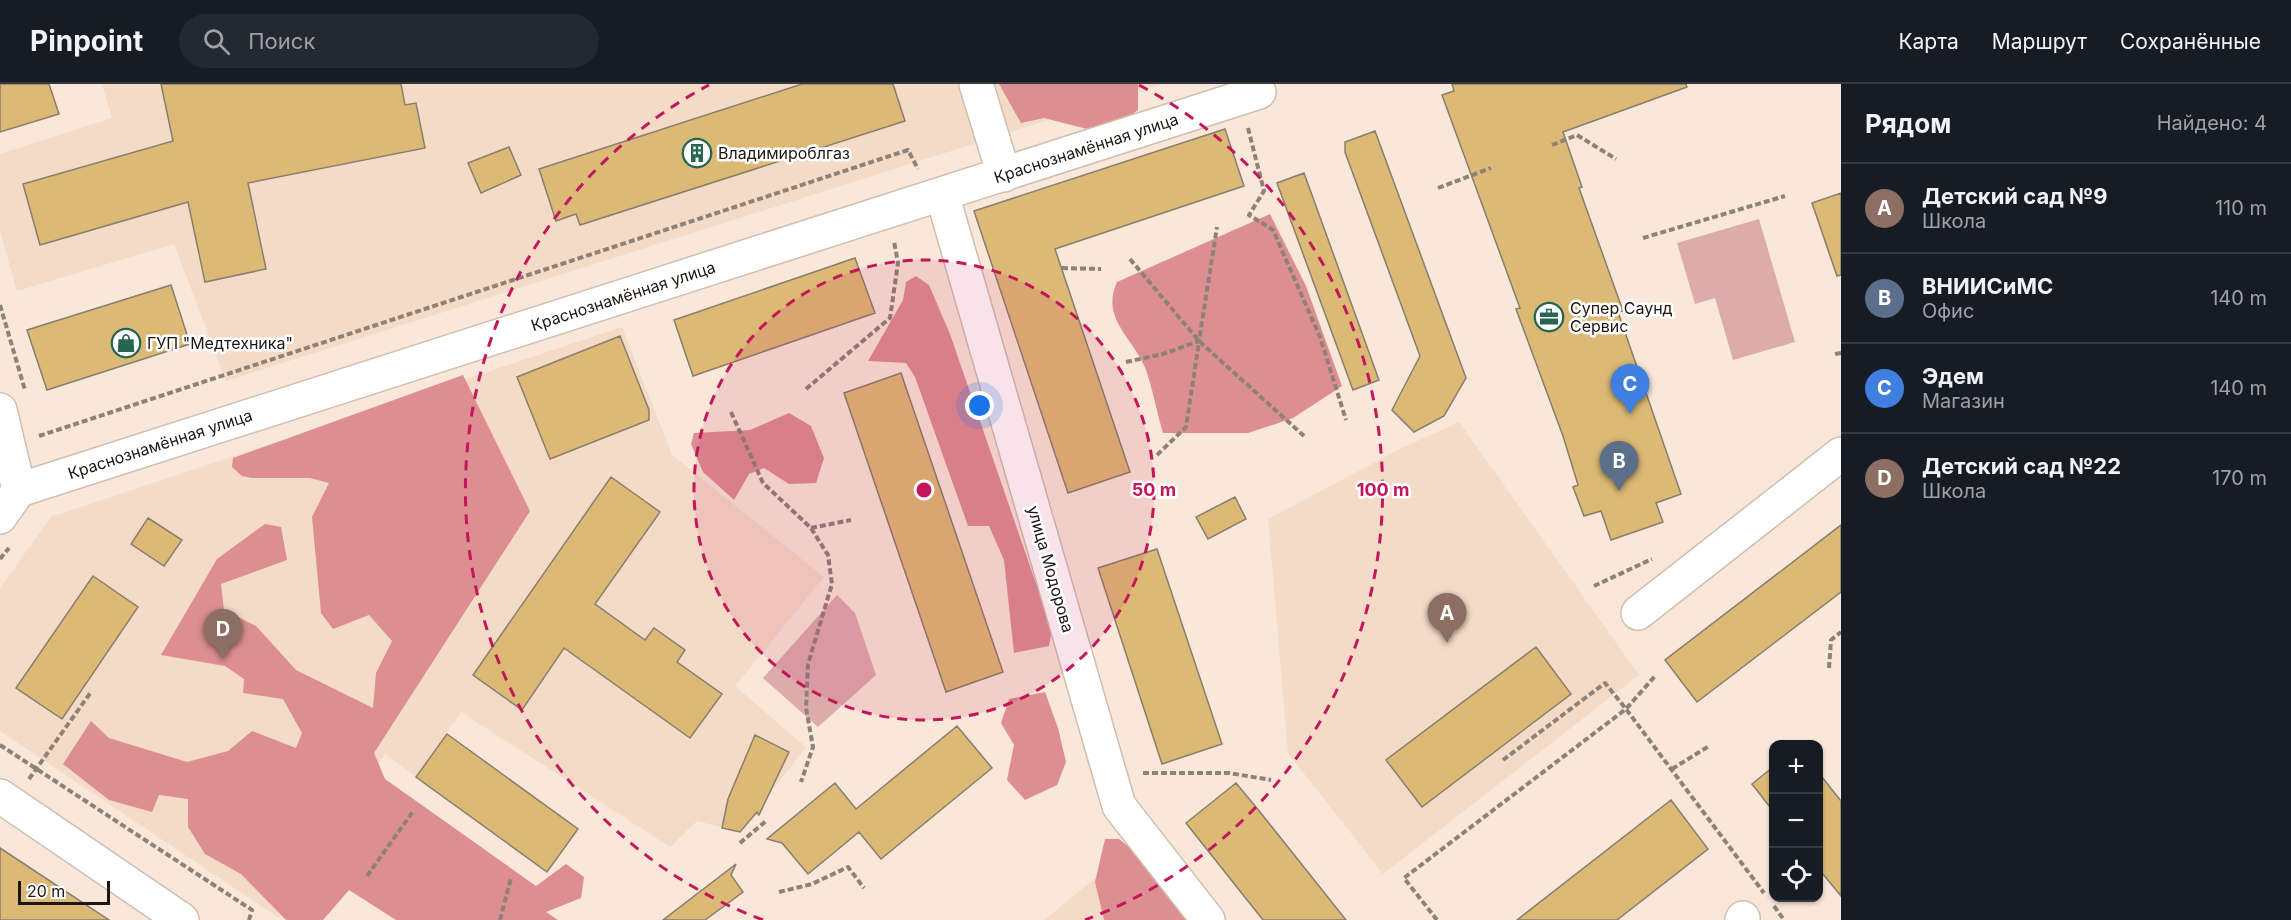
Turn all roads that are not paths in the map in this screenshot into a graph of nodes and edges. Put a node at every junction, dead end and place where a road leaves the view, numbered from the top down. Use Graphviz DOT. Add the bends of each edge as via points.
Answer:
graph roads {
  1 [pos="976,84"];
  2 [pos="1250,95"];
  3 [pos="1004,175"];
  4 [pos="942,194"];
  5 [pos="0,410"];
  6 [pos="1841,454"];
  7 [pos="19,490"];
  8 [pos="0,517"];
  9 [pos="1638,614"];
  10 [pos="6,800"];
  11 [pos="165,915"];
  12 [pos="1208,920"];
  1 -- 3 [label="street"];
  2 -- 3 [label="street, Краснознамённая улица"];
  3 -- 4 [label="street, Краснознамённая улица"];
  4 -- 7 [label="street, Краснознамённая улица"];
  4 -- 12 [label="street, улица Модорова" via="1119,806"];
  5 -- 7 [label="street"];
  6 -- 9 [label="street"];
  7 -- 8 [label="street"];
  10 -- 11 [label="street"];
}
